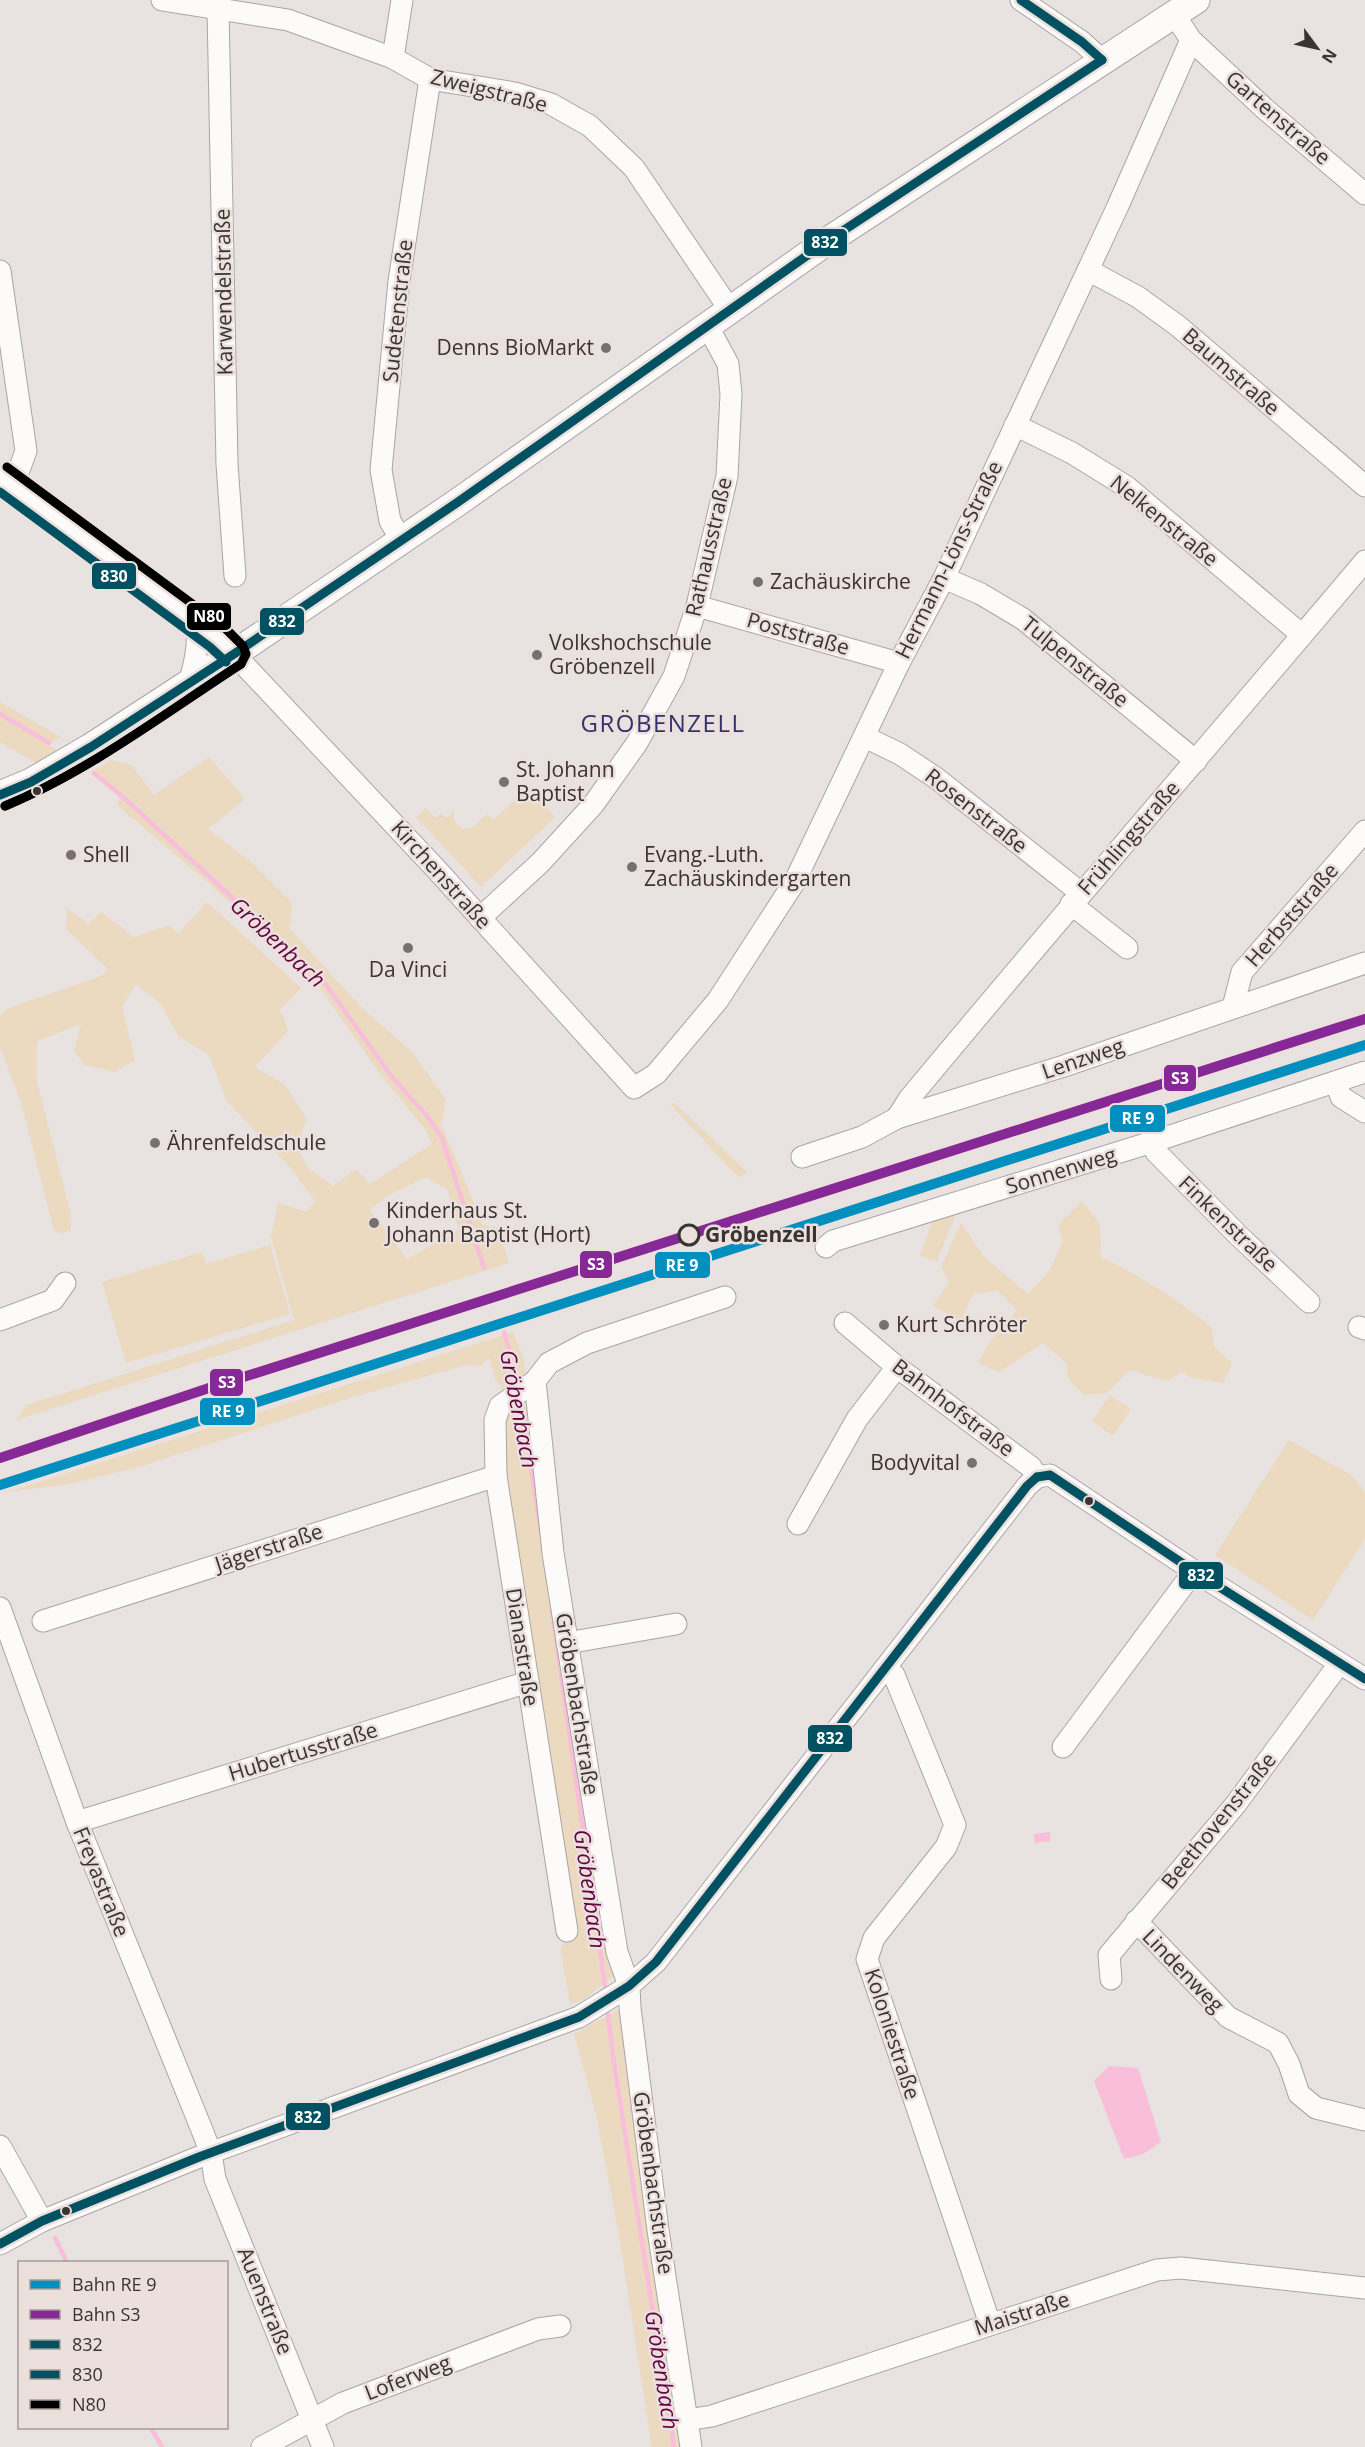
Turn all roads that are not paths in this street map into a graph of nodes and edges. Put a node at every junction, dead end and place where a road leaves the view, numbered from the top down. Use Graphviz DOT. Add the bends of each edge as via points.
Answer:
graph roads {
  1 [pos="162,0"];
  2 [pos="402,0"];
  3 [pos="1021,0"];
  4 [pos="1185,7"];
  5 [pos="218,8"];
  6 [pos="288,10"];
  7 [pos="1191,40"];
  8 [pos="393,58"];
  9 [pos="1102,60"];
  10 [pos="430,79"];
  11 [pos="1365,194"];
  12 [pos="1088,270"];
  13 [pos="0,271"];
  14 [pos="730,310"];
  15 [pos="707,325"];
  16 [pos="1015,425"];
  17 [pos="6,482"];
  18 [pos="1365,486"];
  19 [pos="402,541"];
  20 [pos="1365,561"];
  21 [pos="235,576"];
  22 [pos="944,578"];
  23 [pos="697,606"];
  24 [pos="196,622"];
  25 [pos="1302,636"];
  26 [pos="234,654"];
  27 [pos="899,663"];
  28 [pos="189,684"];
  29 [pos="865,737"];
  30 [pos="1196,761"];
  31 [pos="0,795"];
  32 [pos="1365,831"];
  33 [pos="1076,898"];
  34 [pos="480,918"];
  35 [pos="1127,948"];
  36 [pos="1365,963"];
  37 [pos="1233,1007"];
  38 [pos="1365,1072"];
  39 [pos="648,1081"];
  40 [pos="1336,1082"];
  41 [pos="1365,1112"];
  42 [pos="897,1118"];
  43 [pos="1152,1142"];
  44 [pos="802,1157"];
  45 [pos="826,1247"];
  46 [pos="65,1283"];
  47 [pos="725,1297"];
  48 [pos="1309,1302"];
  49 [pos="0,1320"];
  50 [pos="845,1323"];
  51 [pos="897,1367"];
  52 [pos="531,1383"];
  53 [pos="496,1476"];
  54 [pos="1037,1477"];
  55 [pos="798,1524"];
  56 [pos="1194,1571"];
  57 [pos="0,1608"];
  58 [pos="43,1621"];
  59 [pos="676,1624"];
  60 [pos="567,1643"];
  61 [pos="1339,1664"];
  62 [pos="886,1668"];
  63 [pos="1365,1679"];
  64 [pos="528,1682"];
  65 [pos="1063,1747"];
  66 [pos="77,1822"];
  67 [pos="1136,1922"];
  68 [pos="567,1931"];
  69 [pos="1111,1979"];
  70 [pos="622,1991"];
  71 [pos="1365,2120"];
  72 [pos="0,2146"];
  73 [pos="211,2153"];
  74 [pos="42,2221"];
  75 [pos="0,2244"];
  76 [pos="1365,2288"];
  77 [pos="990,2324"];
  78 [pos="560,2326"];
  79 [pos="313,2420"];
  80 [pos="687,2421"];
  81 [pos="262,2447"];
  82 [pos="323,2447"];
  83 [pos="691,2447"];
  1 -- 5 [label="street, Zweigstraße"];
  2 -- 8 [label="street"];
  3 -- 9 [label="street"];
  4 -- 7 [label="street"];
  4 -- 9 [label="main road"];
  5 -- 6 [label="street, Zweigstraße"];
  5 -- 21 [label="street, Karwendelstraße" via="227,464"];
  6 -- 8 [label="street, Zweigstraße"];
  7 -- 11 [label="street, Gartenstraße"];
  7 -- 12 [label="street, Hermann-Löns-Straße"];
  8 -- 10 [label="street, Zweigstraße"];
  9 -- 14 [label="main road"];
  10 -- 14 [label="street, Zweigstraße" via="514,93 551,104 590,126 634,168"];
  10 -- 19 [label="street, Sudetenstraße" via="399,281 381,470 390,521"];
  12 -- 16 [label="street, Hermann-Löns-Straße"];
  12 -- 18 [label="street, Baumstraße" via="1138,297 1178,326"];
  13 -- 17 [label="street" via="26,451"];
  14 -- 15 [label="main road"];
  15 -- 19 [label="main road"];
  15 -- 23 [label="street, Rathausstraße" via="728,364 731,393 727,476"];
  16 -- 22 [label="street, Hermann-Löns-Straße"];
  16 -- 25 [label="street, Nelkenstraße" via="1072,453 1127,487"];
  17 -- 24 [label="street, Kirchenstraße"];
  19 -- 26 [label="main road"];
  20 -- 25 [label="street, Frühlingstraße"];
  22 -- 27 [label="street, Hermann-Löns-Straße"];
  22 -- 30 [label="street, Tulpenstraße" via="1023,619"];
  23 -- 27 [label="street, Poststraße"];
  23 -- 34 [label="street, Rathausstraße" via="674,676 637,743 592,805 540,863"];
  24 -- 26 [label="street, Kirchenstraße"];
  24 -- 28 [label="street" via="198,632"];
  25 -- 30 [label="street, Frühlingstraße"];
  26 -- 28 [label="main road"];
  26 -- 34 [label="street, Kirchenstraße"];
  27 -- 29 [label="street, Hermann-Löns-Straße"];
  28 -- 31 [label="main road" via="32,783"];
  29 -- 33 [label="street, Rosenstraße" via="936,778"];
  29 -- 39 [label="street, Hermann-Löns-Straße" via="795,881 718,1000"];
  30 -- 33 [label="street, Frühlingstraße"];
  32 -- 37 [label="street, Herbststraße" via="1242,972"];
  33 -- 35 [label="street, Rosenstraße"];
  33 -- 42 [label="street, Frühlingstraße"];
  34 -- 39 [label="street, Kirchenstraße" via="634,1088"];
  36 -- 37 [label="street, Lenzweg"];
  37 -- 42 [label="street, Lenzweg" via="1064,1066"];
  38 -- 40 [label="street, Sonnenweg"];
  40 -- 41 [label="street" via="1341,1097"];
  40 -- 43 [label="street, Sonnenweg"];
  42 -- 44 [label="street, Lenzweg" via="862,1137"];
  43 -- 45 [label="street, Sonnenweg" via="833,1241"];
  43 -- 48 [label="street, Finkenstraße" via="1156,1152"];
  46 -- 49 [label="street" via="53,1300"];
  47 -- 52 [label="street" via="587,1343 549,1363"];
  50 -- 51 [label="street, Bahnhofstraße"];
  51 -- 54 [label="street, Bahnhofstraße" via="1031,1467"];
  51 -- 55 [label="street" via="857,1419"];
  52 -- 53 [label="street, Dianastraße" via="500,1406 495,1420"];
  52 -- 60 [label="street, Gröbenbachstraße"];
  53 -- 58 [label="street, Jägerstraße"];
  53 -- 64 [label="street, Dianastraße"];
  54 -- 56 [label="street" via="1050,1475"];
  54 -- 62 [label="street"];
  56 -- 61 [label="street"];
  56 -- 65 [label="street"];
  57 -- 66 [label="street, Freyastraße"];
  59 -- 60 [label="street"];
  60 -- 70 [label="street, Gröbenbachstraße"];
  61 -- 63 [label="street"];
  61 -- 67 [label="street, Beethovenstraße" via="1236,1804"];
  62 -- 70 [label="street" via="656,1962"];
  62 -- 77 [label="street, Koloniestraße" via="894,1675 955,1825 946,1847 874,1938 867,1959"];
  64 -- 66 [label="street, Hubertusstraße"];
  64 -- 68 [label="street, Dianastraße"];
  66 -- 73 [label="street, Freyastraße"];
  67 -- 69 [label="street, Beethovenstraße" via="1109,1955"];
  67 -- 71 [label="street, Lindenweg" via="1228,2017 1278,2043 1299,2094 1316,2108"];
  70 -- 73 [label="street" via="579,2018"];
  70 -- 80 [label="street, Gröbenbachstraße" via="630,2008"];
  72 -- 74 [label="street"];
  73 -- 74 [label="street"];
  73 -- 79 [label="street, Auenstraße" via="215,2179"];
  74 -- 75 [label="street"];
  76 -- 77 [label="street, Maistraße" via="1181,2268 1157,2270"];
  77 -- 80 [label="street, Maistraße"];
  78 -- 79 [label="street, Loferweg" via="538,2329 387,2386"];
  79 -- 81 [label="street, Loferweg"];
  79 -- 82 [label="street, Auenstraße"];
  80 -- 83 [label="street, Gröbenbachstraße"];
}
